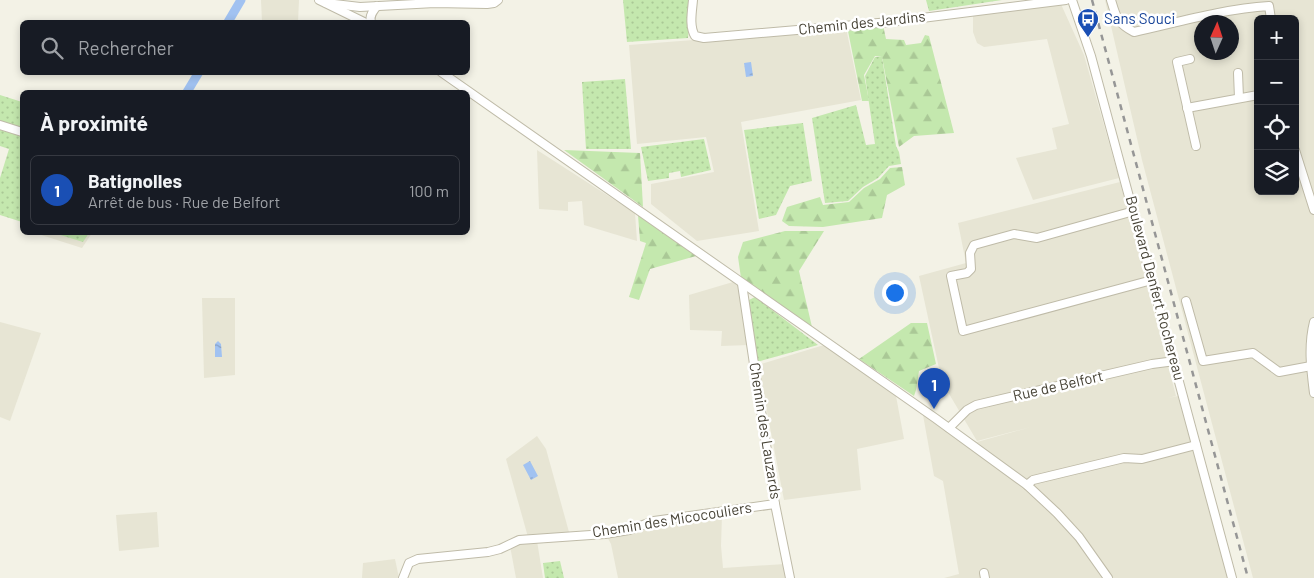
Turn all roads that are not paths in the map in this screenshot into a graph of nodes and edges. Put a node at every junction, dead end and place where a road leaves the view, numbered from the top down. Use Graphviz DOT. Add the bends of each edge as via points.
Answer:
graph roads {
  1 [pos="498,0"];
  2 [pos="693,0"];
  3 [pos="1066,0"];
  4 [pos="1072,0"];
  5 [pos="1110,0"];
  6 [pos="323,2"];
  7 [pos="1269,3"];
  8 [pos="377,6"];
  9 [pos="360,20"];
  10 [pos="370,20"];
  11 [pos="1190,59"];
  12 [pos="1238,73"];
  13 [pos="445,75"];
  14 [pos="467,90"];
  15 [pos="470,92"];
  16 [pos="1254,96"];
  17 [pos="1239,98"];
  18 [pos="1187,108"];
  19 [pos="0,125"];
  20 [pos="20,131"];
  21 [pos="1196,146"];
  22 [pos="1299,162"];
  23 [pos="1314,208"];
  24 [pos="1134,211"];
  25 [pos="1152,280"];
  26 [pos="742,284"];
  27 [pos="1186,301"];
  28 [pos="1314,322"];
  29 [pos="1174,361"];
  30 [pos="1311,366"];
  31 [pos="1314,393"];
  32 [pos="949,428"];
  33 [pos="1196,446"];
  34 [pos="1026,485"];
  35 [pos="775,504"];
  36 [pos="403,578"];
  37 [pos="790,578"];
  38 [pos="1108,578"];
  39 [pos="1232,578"];
  1 -- 8 [label="street" via="487,4"];
  2 -- 3 [label="street, Chemin des Jardins" via="693,33 704,38 890,22"];
  4 -- 24 [label="street, Boulevard Denfert Rochereau"];
  5 -- 7 [label="street" via="1122,26 1134,32"];
  6 -- 8 [label="street"];
  6 -- 9 [label="street"];
  8 -- 10 [label="street"];
  11 -- 18 [label="street" via="1178,62"];
  12 -- 17 [label="street"];
  13 -- 14 [label="street"];
  15 -- 26 [label="street"];
  16 -- 17 [label="street"];
  17 -- 18 [label="street"];
  18 -- 21 [label="street"];
  19 -- 20 [label="street"];
  22 -- 23 [label="street"];
  24 -- 25 [label="street, Boulevard Denfert Rochereau"];
  24 -- 25 [label="street" via="1038,238 1014,234 974,244 970,253 971,269 951,276 963,331"];
  25 -- 29 [label="street, Boulevard Denfert Rochereau"];
  26 -- 32 [label="street"];
  26 -- 35 [label="street, Chemin des Lauzards"];
  27 -- 30 [label="street" via="1203,361 1253,353 1279,372"];
  28 -- 30 [label="street"];
  29 -- 32 [label="street, Rue de Belfort" via="976,405"];
  29 -- 33 [label="street, Boulevard Denfert Rochereau"];
  30 -- 31 [label="street"];
  32 -- 34 [label="street"];
  33 -- 34 [label="street" via="1142,459 1124,458 1033,480"];
  33 -- 39 [label="street, Boulevard Denfert Rochereau"];
  34 -- 38 [label="street" via="1056,512"];
  35 -- 36 [label="street, Chemin des Micocouliers" via="654,522 605,534 519,540 500,550 418,559 409,563"];
  35 -- 37 [label="street, Chemin des Lauzards"];
}
